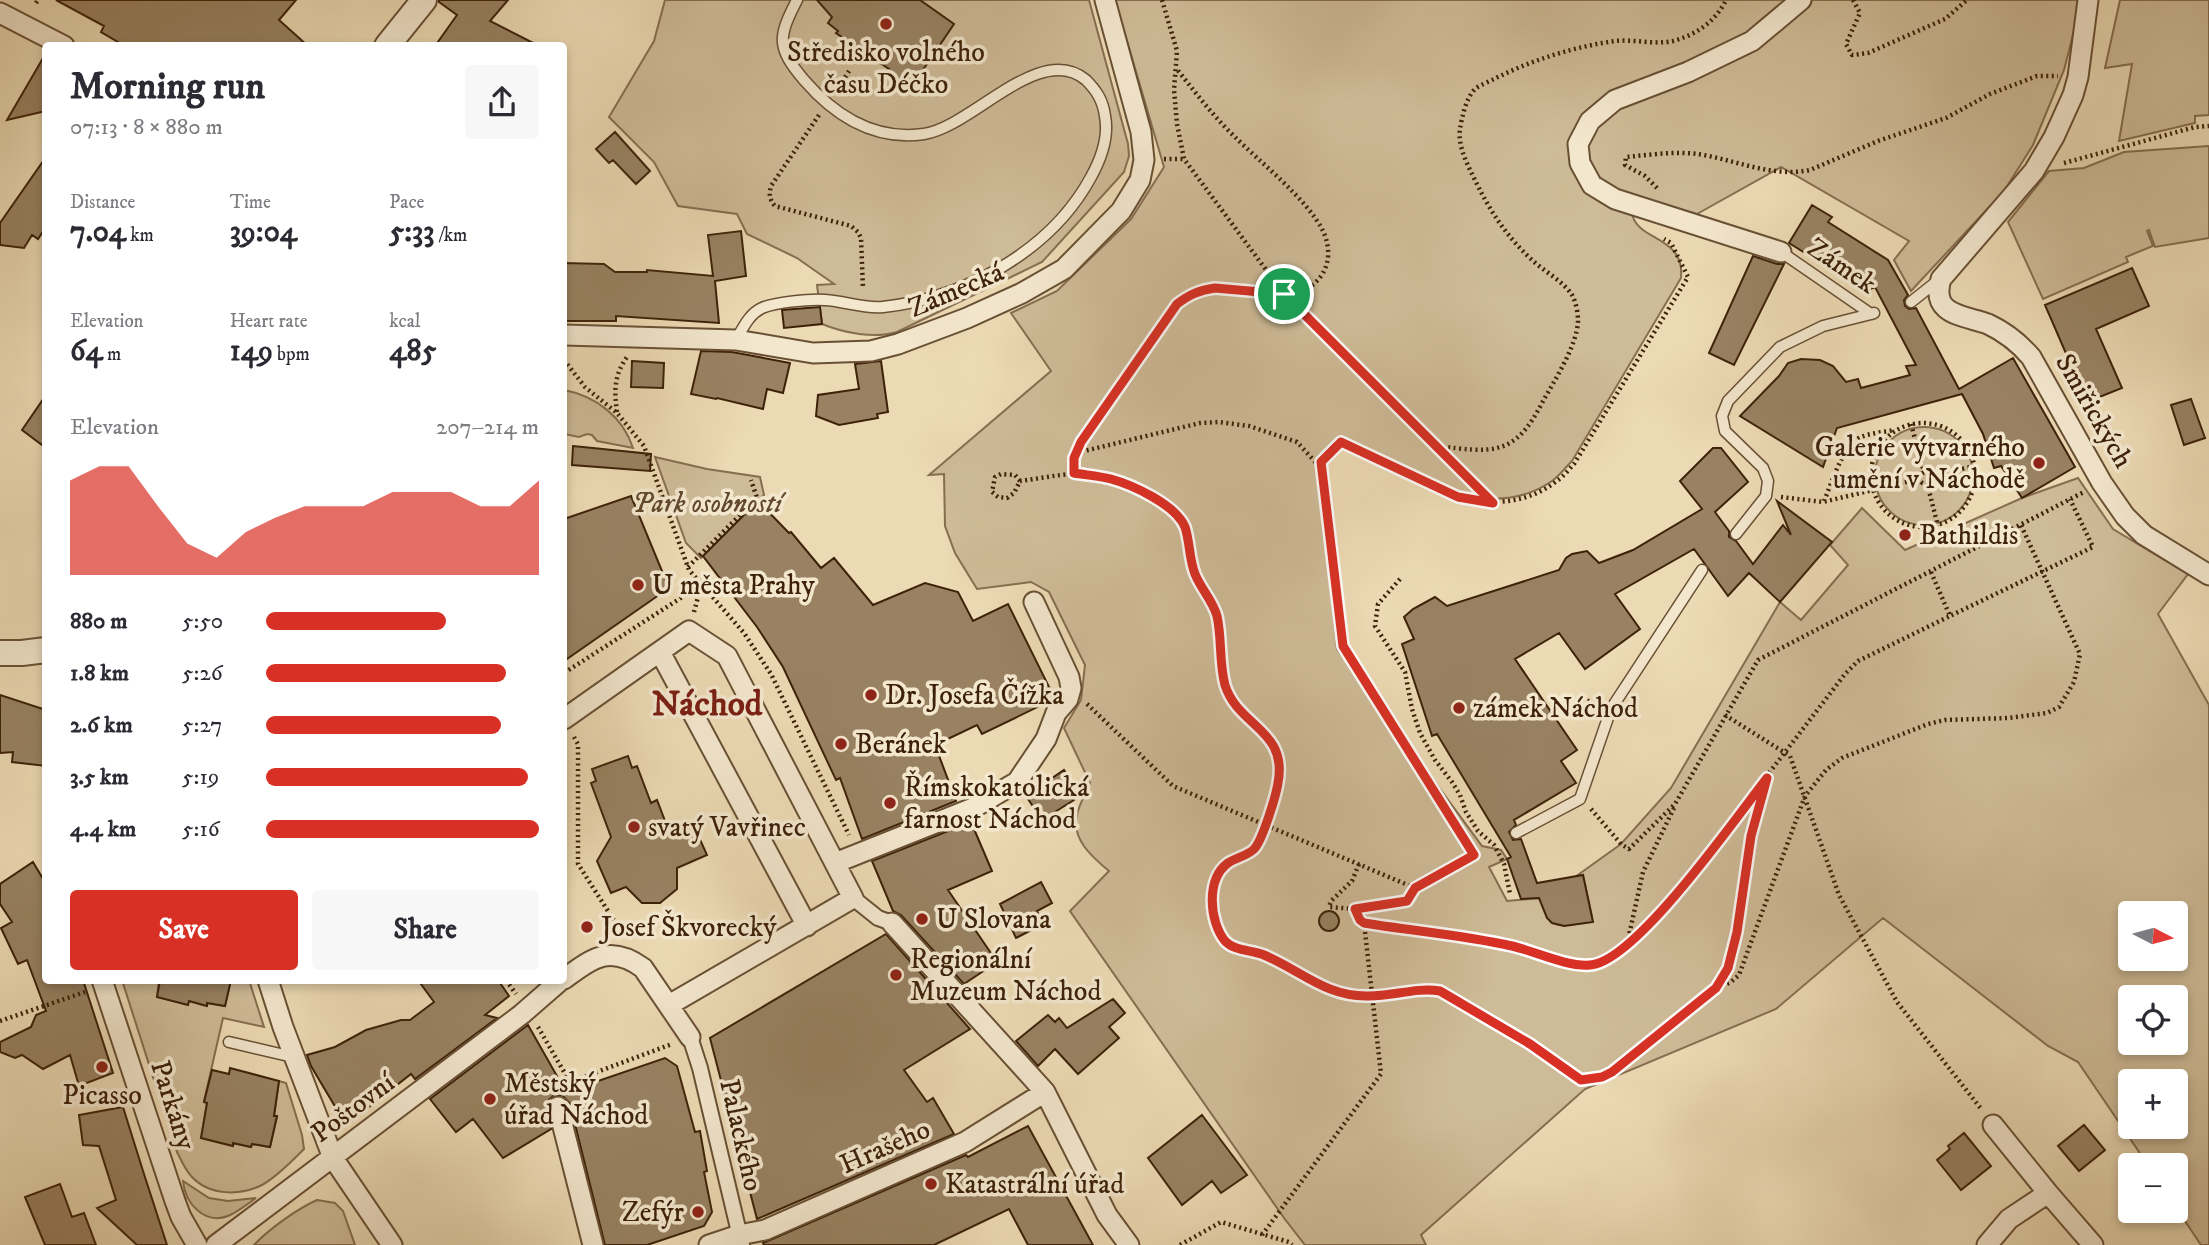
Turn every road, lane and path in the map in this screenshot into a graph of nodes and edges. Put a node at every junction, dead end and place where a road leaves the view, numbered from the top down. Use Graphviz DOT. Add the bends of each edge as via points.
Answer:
graph roads {
  1 [pos="424,0"];
  2 [pos="797,0"];
  3 [pos="1105,0"];
  4 [pos="1162,0"];
  5 [pos="1726,0"];
  6 [pos="1801,0"];
  7 [pos="1853,0"];
  8 [pos="1967,0"];
  9 [pos="2088,0"];
  10 [pos="0,13"];
  11 [pos="56,42"];
  12 [pos="390,42"];
  13 [pos="851,68"];
  14 [pos="1176,68"];
  15 [pos="2077,77"];
  16 [pos="827,104"];
  17 [pos="2209,126"];
  18 [pos="2034,172"];
  19 [pos="1665,196"];
  20 [pos="1660,236"];
  21 [pos="1781,252"];
  22 [pos="1941,279"];
  23 [pos="1284,294"];
  24 [pos="1911,302"];
  25 [pos="864,308"];
  26 [pos="567,335"];
  27 [pos="642,337"];
  28 [pos="736,340"];
  29 [pos="567,364"];
  30 [pos="617,413"];
  31 [pos="1912,424"];
  32 [pos="1897,430"];
  33 [pos="1437,446"];
  34 [pos="1076,453"];
  35 [pos="1975,466"];
  36 [pos="1320,467"];
  37 [pos="1924,472"];
  38 [pos="1074,473"];
  39 [pos="1930,476"];
  40 [pos="1919,479"];
  41 [pos="751,480"];
  42 [pos="1020,481"];
  43 [pos="1927,483"];
  44 [pos="2102,483"];
  45 [pos="1873,490"];
  46 [pos="1766,496"];
  47 [pos="2070,499"];
  48 [pos="1824,502"];
  49 [pos="1493,503"];
  50 [pos="2021,525"];
  51 [pos="1938,526"];
  52 [pos="1736,534"];
  53 [pos="688,567"];
  54 [pos="1702,570"];
  55 [pos="2043,570"];
  56 [pos="1931,572"];
  57 [pos="2209,575"];
  58 [pos="1400,579"];
  59 [pos="701,585"];
  60 [pos="1034,602"];
  61 [pos="1951,616"];
  62 [pos="42,650"];
  63 [pos="660,652"];
  64 [pos="0,653"];
  65 [pos="567,671"];
  66 [pos="1071,688"];
  67 [pos="1725,715"];
  68 [pos="567,723"];
  69 [pos="567,726"];
  70 [pos="1786,754"];
  71 [pos="1767,778"];
  72 [pos="1805,796"];
  73 [pos="1675,804"];
  74 [pos="1594,812"];
  75 [pos="1265,825"];
  76 [pos="1516,833"];
  77 [pos="858,853"];
  78 [pos="835,863"];
  79 [pos="1359,864"];
  80 [pos="1415,888"];
  81 [pos="1510,894"];
  82 [pos="853,898"];
  83 [pos="1355,909"];
  84 [pos="892,923"];
  85 [pos="1364,923"];
  86 [pos="807,926"];
  87 [pos="1626,947"];
  88 [pos="619,955"];
  89 [pos="567,975"];
  90 [pos="103,984"];
  91 [pos="269,984"];
  92 [pos="556,984"];
  93 [pos="1716,988"];
  94 [pos="86,992"];
  95 [pos="669,1005"];
  96 [pos="524,1012"];
  97 [pos="0,1021"];
  98 [pos="690,1037"];
  99 [pos="229,1042"];
  100 [pos="295,1057"];
  101 [pos="570,1082"];
  102 [pos="1045,1092"];
  103 [pos="558,1108"];
  104 [pos="1993,1125"];
  105 [pos="333,1158"];
  106 [pos="2048,1193"];
  107 [pos="1262,1235"];
  108 [pos="740,1240"];
  109 [pos="197,1245"];
  110 [pos="216,1245"];
  111 [pos="392,1245"];
  112 [pos="593,1245"];
  113 [pos="709,1245"];
  114 [pos="1129,1245"];
  115 [pos="1180,1245"];
  116 [pos="1292,1245"];
  117 [pos="1987,1245"];
  118 [pos="2093,1245"];
  1 -- 12 [label="street"];
  2 -- 16 [label="lane" via="782,31 782,46 793,68"];
  3 -- 28 [label="street, Zámecká" via="1141,132 1144,160 1140,180 1121,211 1064,268 967,318 871,351 813,353"];
  4 -- 14 [label="path" via="1177,51"];
  5 -- 33 [label="path" via="1715,19 1672,41 1617,41 1560,52 1476,89 1460,131 1463,156 1489,209 1509,236 1572,296 1578,321 1569,350 1531,425 1516,440 1485,451"];
  6 -- 21 [label="street" via="1752,41 1615,100 1590,121 1578,144 1580,163 1592,185 1615,199"];
  7 -- 8 [label="path" via="1860,13 1846,44 1852,55 1868,53 1945,19"];
  9 -- 15 [label="street"];
  10 -- 11 [label="street"];
  13 -- 16 [label="path"];
  14 -- 23 [label="path" via="1174,90 1184,159"];
  14 -- 23 [label="path" via="1210,111 1291,191 1322,229 1329,255 1326,268 1304,292"];
  15 -- 18 [label="street" via="2059,126"];
  15 -- 19 [label="path" via="2037,76 1946,118 1810,170 1773,171 1693,153 1626,157 1625,165 1645,176"];
  16 -- 25 [label="path" via="769,194 775,206 851,226 858,232"];
  16 -- 25 [label="lane" via="863,128 925,134 953,124 1028,77 1043,71 1067,71 1097,91 1106,120 1099,162 1083,192 1028,250 991,272 926,299"];
  17 -- 18 [label="path"];
  18 -- 22 [label="street"];
  20 -- 49 [label="path" via="1671,243 1688,276 1574,464 1558,481 1533,494"];
  21 -- 46 [label="lane, Zámek" via="1875,313 1823,326 1780,347 1728,401 1725,431 1763,468 1768,481"];
  22 -- 24 [label="lane, Zámek"];
  22 -- 44 [label="street, Smiřických" via="1937,292 1948,310 2004,333 2031,357"];
  23 -- 33 [label="path"];
  23 -- 34 [label="path" via="1215,288 1177,304"];
  25 -- 28 [label="lane" via="825,300 762,308 750,317"];
  26 -- 27 [label="street, Zámecká"];
  27 -- 28 [label="street, Zámecká"];
  27 -- 30 [label="path" via="622,364 614,388"];
  29 -- 30 [label="path" via="584,387"];
  30 -- 53 [label="path" via="644,446"];
  31 -- 32 [label="path"];
  31 -- 35 [label="path" via="1940,425 1952,431 1963,441"];
  31 -- 37 [label="path"];
  32 -- 45 [label="path" via="1878,449 1871,476"];
  32 -- 48 [label="path" via="1853,442"];
  33 -- 49 [label="path"];
  34 -- 36 [label="path" via="1219,422 1249,426 1297,442"];
  34 -- 38 [label="path"];
  35 -- 39 [label="path"];
  35 -- 51 [label="path" via="1973,489 1963,509"];
  36 -- 49 [label="path" via="1341,442 1458,497"];
  36 -- 80 [label="path" via="1343,646 1474,855"];
  37 -- 39 [label="path"];
  37 -- 40 [label="path"];
  38 -- 42 [label="path"];
  38 -- 75 [label="path" via="1130,486 1175,513 1185,527 1196,576 1216,613 1225,685 1249,720 1270,737 1278,754 1278,783"];
  39 -- 43 [label="path"];
  40 -- 43 [label="path"];
  40 -- 45 [label="path"];
  41 -- 53 [label="path" via="757,498"];
  42 -- 42 [label="path" via="1007,498 992,492 995,478 1001,474 1015,475"];
  43 -- 51 [label="path"];
  44 -- 47 [label="path"];
  44 -- 57 [label="street, Smiřických" via="2134,527"];
  45 -- 48 [label="path"];
  45 -- 51 [label="path" via="1878,502 1898,521 1924,528"];
  46 -- 48 [label="path"];
  46 -- 52 [label="lane"];
  47 -- 50 [label="path"];
  47 -- 55 [label="path" via="2093,547"];
  50 -- 55 [label="path"];
  50 -- 56 [label="path"];
  53 -- 59 [label="path"];
  54 -- 76 [label="lane" via="1611,709 1580,799"];
  55 -- 61 [label="path"];
  55 -- 72 [label="path" via="2080,654 2074,682 2059,707 2047,713 1928,724 1842,758"];
  56 -- 61 [label="path"];
  56 -- 67 [label="path" via="1758,660"];
  58 -- 81 [label="path" via="1378,604 1375,625 1405,672 1420,733 1478,831 1494,845 1504,864"];
  59 -- 65 [label="path"];
  59 -- 77 [label="path" via="744,633 771,674"];
  60 -- 66 [label="street"];
  61 -- 70 [label="path" via="1858,661"];
  62 -- 64 [label="street"];
  63 -- 68 [label="street"];
  63 -- 78 [label="street" via="689,631 727,656"];
  63 -- 86 [label="street"];
  66 -- 75 [label="path" via="1173,786"];
  66 -- 77 [label="street" via="1046,739 1017,782 973,808"];
  67 -- 70 [label="path"];
  67 -- 73 [label="path"];
  69 -- 88 [label="path" via="578,744 578,864 615,922"];
  70 -- 71 [label="path"];
  70 -- 72 [label="path"];
  71 -- 87 [label="path" via="1667,906"];
  71 -- 93 [label="path" via="1751,836 1737,932 1728,968"];
  72 -- 93 [label="path" via="1739,975"];
  72 -- 104 [label="path" via="1839,895 1897,1002"];
  73 -- 74 [label="path" via="1629,849"];
  73 -- 87 [label="path" via="1643,872"];
  75 -- 79 [label="path"];
  75 -- 93 [label="path" via="1255,849 1220,870 1212,898 1219,931 1233,947 1265,956 1322,987 1364,997 1440,991 1581,1080 1612,1072"];
  77 -- 78 [label="street"];
  78 -- 82 [label="street"];
  79 -- 80 [label="path"];
  79 -- 83 [label="path" via="1352,881 1329,907"];
  80 -- 83 [label="path" via="1402,904"];
  82 -- 84 [label="street"];
  82 -- 86 [label="street"];
  83 -- 85 [label="path"];
  84 -- 102 [label="street"];
  85 -- 87 [label="path" via="1513,946 1590,965 1609,960"];
  85 -- 107 [label="path, bridge" via="1381,1074"];
  86 -- 95 [label="street"];
  88 -- 89 [label="street, Poštovní" via="592,959"];
  88 -- 95 [label="street" via="643,968"];
  90 -- 109 [label="street, Parkány" via="175,1201"];
  91 -- 100 [label="street"];
  92 -- 96 [label="street, Poštovní"];
  94 -- 97 [label="path"];
  95 -- 98 [label="street"];
  96 -- 101 [label="path"];
  96 -- 105 [label="street, Poštovní"];
  98 -- 101 [label="path"];
  98 -- 108 [label="street, Palackého"];
  99 -- 100 [label="lane"];
  100 -- 105 [label="street"];
  101 -- 103 [label="path" via="554,1089"];
  102 -- 108 [label="street, Hrašeho" via="965,1142"];
  102 -- 114 [label="street" via="1107,1215"];
  103 -- 112 [label="street"];
  104 -- 106 [label="street"];
  105 -- 110 [label="street, Poštovní"];
  105 -- 111 [label="street"];
  106 -- 117 [label="street" via="2009,1219"];
  106 -- 118 [label="street"];
  107 -- 115 [label="path" via="1221,1222"];
  107 -- 116 [label="path"];
  108 -- 113 [label="street, Hrašeho"];
}
